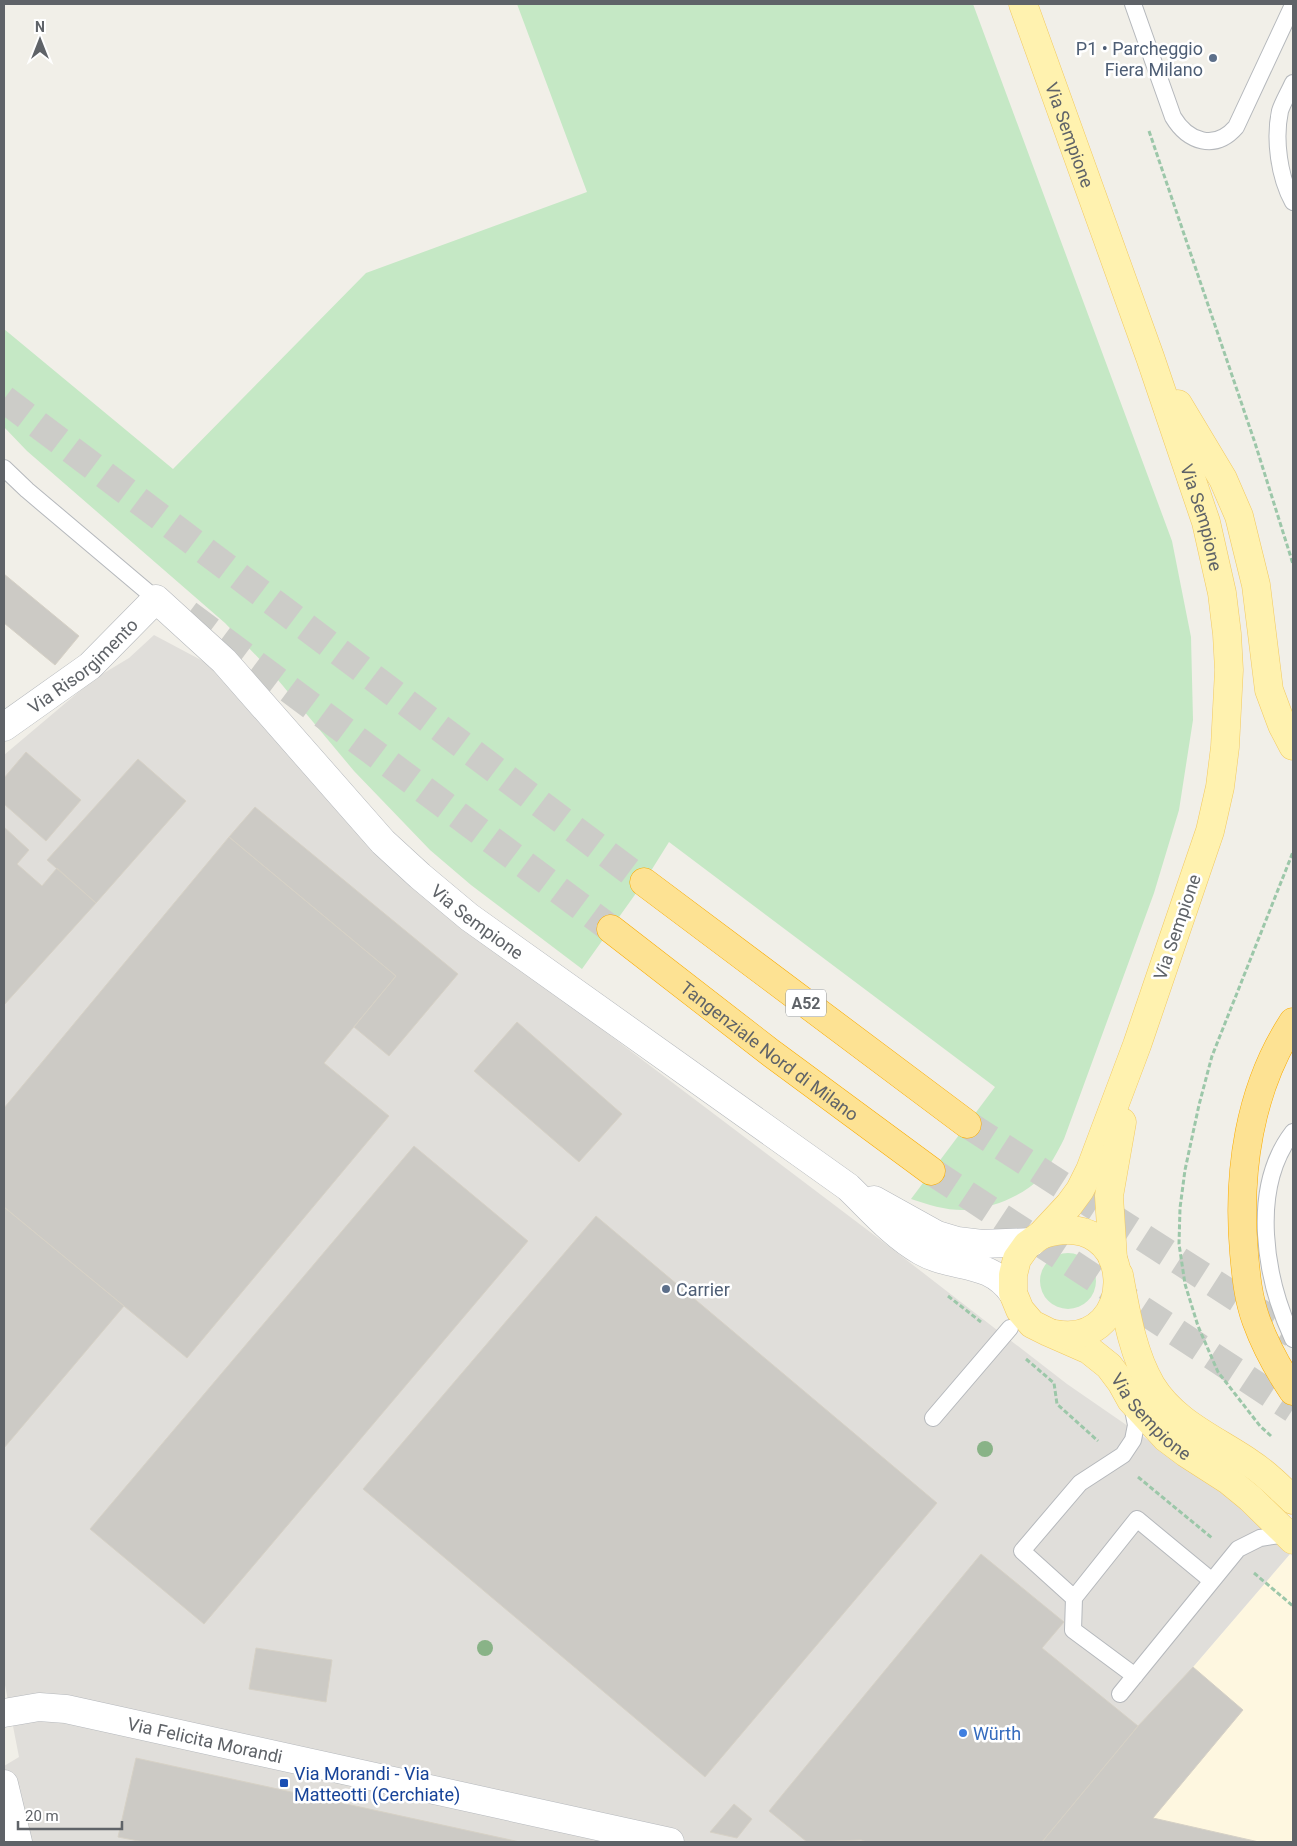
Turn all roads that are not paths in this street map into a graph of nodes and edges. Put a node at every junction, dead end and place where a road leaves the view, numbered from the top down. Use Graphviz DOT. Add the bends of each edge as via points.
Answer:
graph roads {
  1 [pos="1023,4"];
  2 [pos="1132,4"];
  3 [pos="1293,5"];
  4 [pos="1293,83"];
  5 [pos="1293,202"];
  6 [pos="1150,357"];
  7 [pos="4,468"];
  8 [pos="156,599"];
  9 [pos="4,727"];
  10 [pos="1293,746"];
  11 [pos="644,882"];
  12 [pos="611,929"];
  13 [pos="1293,1022"];
  14 [pos="1138,1045"];
  15 [pos="967,1124"];
  16 [pos="1293,1132"];
  17 [pos="931,1171"];
  18 [pos="848,1187"];
  19 [pos="1036,1238"];
  20 [pos="1116,1267"];
  21 [pos="1015,1297"];
  22 [pos="1023,1330"];
  23 [pos="1293,1339"];
  24 [pos="1293,1391"];
  25 [pos="1130,1400"];
  26 [pos="933,1418"];
  27 [pos="1293,1500"];
  28 [pos="1290,1537"];
  29 [pos="1212,1581"];
  30 [pos="1074,1598"];
  31 [pos="1135,1676"];
  32 [pos="1120,1694"];
  33 [pos="4,1713"];
  34 [pos="4,1784"];
  35 [pos="18,1842"];
  36 [pos="670,1842"];
  1 -- 6 [label="main road, Via Sempione"];
  2 -- 3 [label="lane" via="1172,118 1187,135 1210,141 1220,140 1236,127"];
  4 -- 5 [label="lane" via="1280,110 1278,127 1279,159"];
  6 -- 10 [label="main road" via="1224,479 1238,516 1256,585 1269,690"];
  6 -- 14 [label="main road, Via Sempione" via="1214,554 1227,634 1228,705 1220,787 1210,831"];
  7 -- 8 [label="lane"];
  8 -- 9 [label="street, Via Risorgimento" via="90,666"];
  8 -- 18 [label="street, Via Sempione" via="224,661 383,842 420,876 469,917"];
  11 -- 15 [label="highway, A52"];
  12 -- 17 [label="highway, Tangenziale Nord di Milano"];
  13 -- 24 [label="highway" via="1269,1067 1251,1127 1245,1156 1242,1230 1248,1288 1256,1321 1280,1372"];
  14 -- 19 [label="main road, Via Sempione" via="1080,1190"];
  14 -- 20 [label="main road, Via Sempione" via="1108,1196"];
  16 -- 23 [label="lane" via="1273,1173 1266,1223 1275,1290"];
  18 -- 19 [label="street, Via Sempione" via="937,1235 957,1241 982,1244"];
  18 -- 21 [label="street, Via Sempione" via="903,1240 923,1252 983,1269 1005,1282"];
  19 -- 20 [label="main road" via="1057,1230 1074,1230 1090,1235 1104,1245"];
  19 -- 21 [label="main road, Via Sempione" via="1017,1259 1013,1275"];
  20 -- 22 [label="main road" via="1118,1293 1100,1324 1066,1336"];
  20 -- 27 [label="main road, Via Sempione" via="1138,1354 1151,1384 1163,1401 1185,1422 1250,1463"];
  21 -- 22 [label="main road, Via Sempione"];
  22 -- 25 [label="main road, Via Sempione" via="1089,1350 1108,1366"];
  22 -- 26 [label="lane"];
  25 -- 28 [label="main road, Via Sempione" via="1166,1438 1228,1480"];
  25 -- 30 [label="lane" via="1136,1425 1133,1440 1123,1455 1080,1483 1022,1551"];
  28 -- 29 [label="lane" via="1260,1538 1238,1549"];
  29 -- 30 [label="lane" via="1138,1519"];
  29 -- 31 [label="lane"];
  30 -- 31 [label="lane" via="1073,1630"];
  31 -- 32 [label="lane"];
  33 -- 36 [label="street, Via Felicita Morandi" via="39,1707 66,1709"];
  34 -- 35 [label="street"];
}
